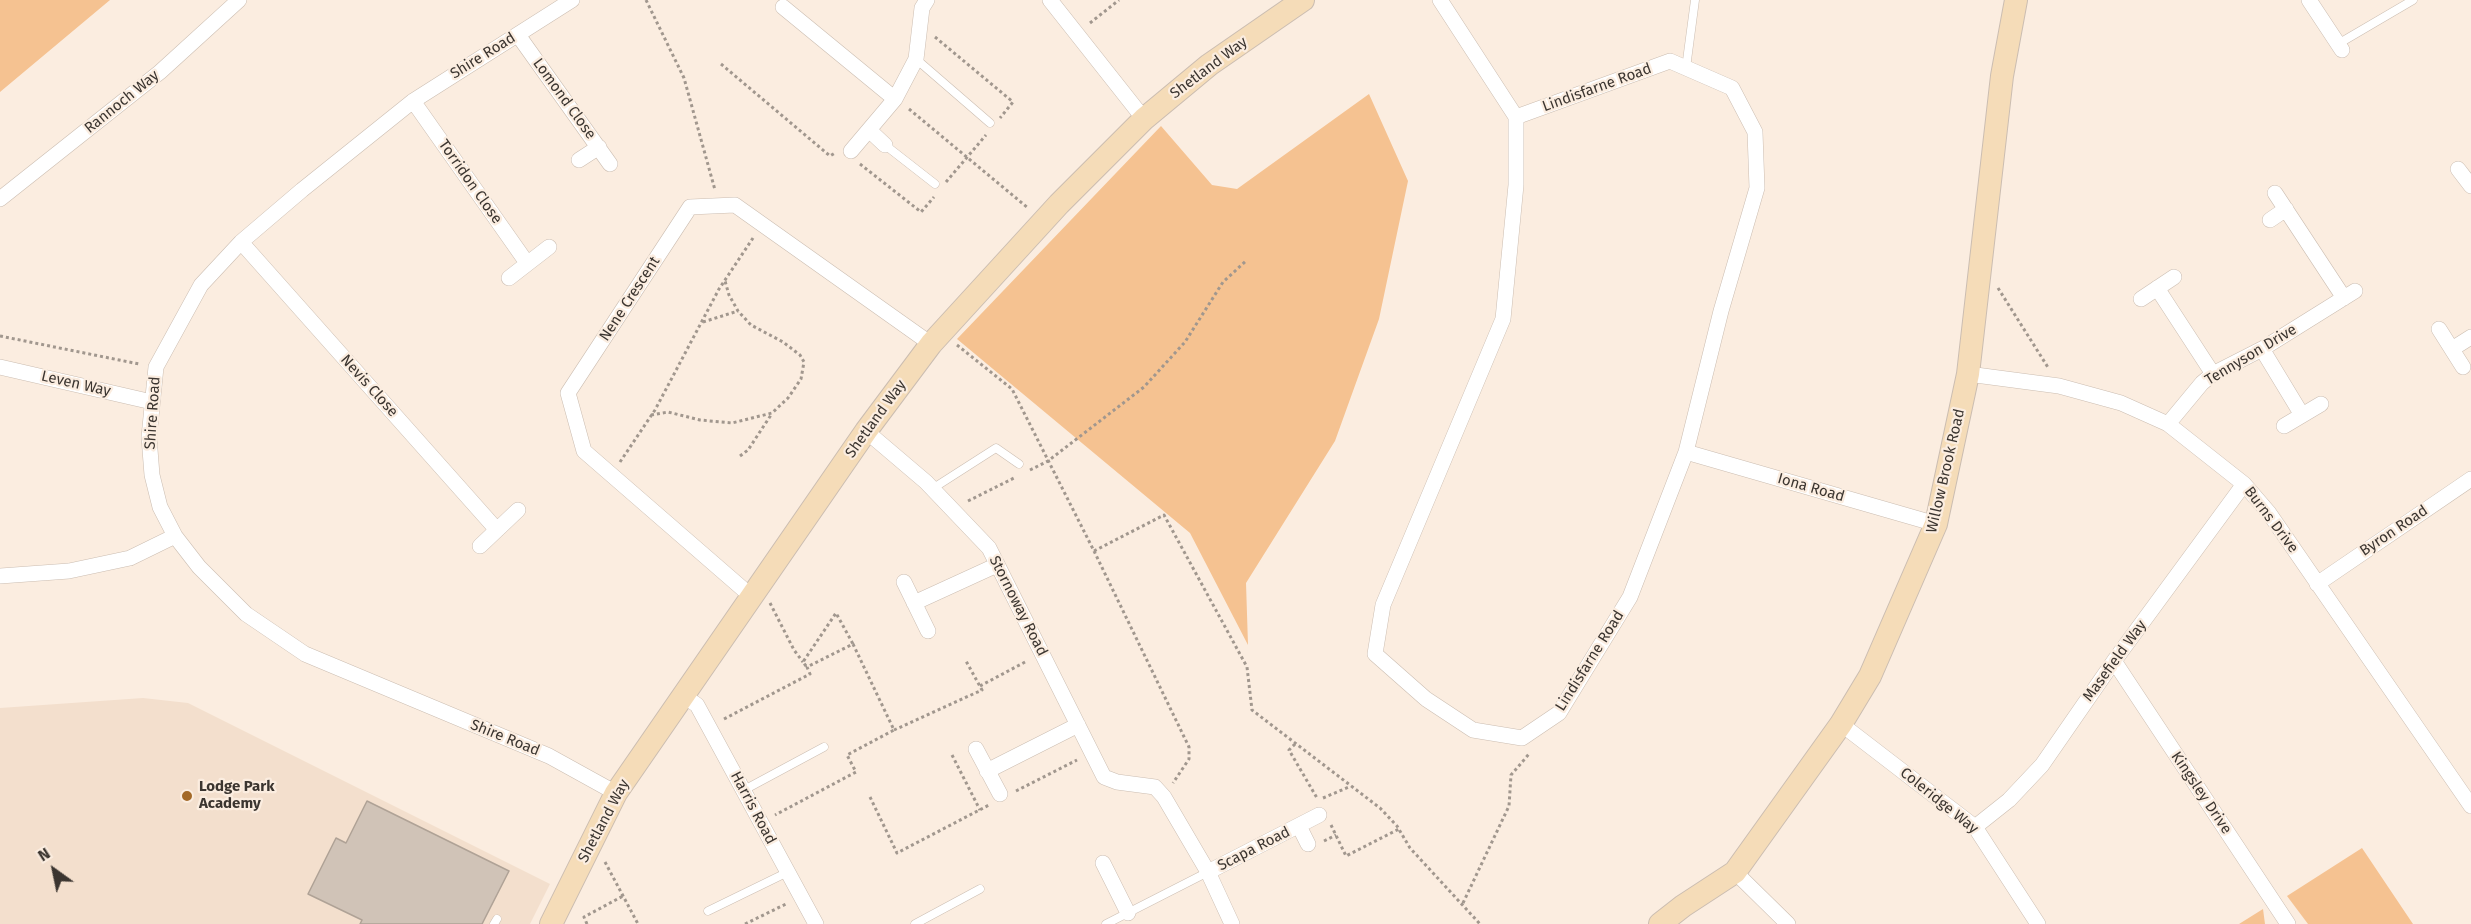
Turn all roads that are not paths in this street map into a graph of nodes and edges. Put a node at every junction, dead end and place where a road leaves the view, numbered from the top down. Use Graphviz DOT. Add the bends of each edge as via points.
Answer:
graph roads {
  1 [pos="239,0"];
  2 [pos="927,0"];
  3 [pos="1050,0"];
  4 [pos="1303,0"];
  5 [pos="1440,0"];
  6 [pos="1695,0"];
  7 [pos="2016,0"];
  8 [pos="2309,0"];
  9 [pos="2413,0"];
  10 [pos="564,2"];
  11 [pos="783,7"];
  12 [pos="518,35"];
  13 [pos="2340,47"];
  14 [pos="916,59"];
  15 [pos="1686,68"];
  16 [pos="896,99"];
  17 [pos="413,101"];
  18 [pos="1516,117"];
  19 [pos="1144,119"];
  20 [pos="992,124"];
  21 [pos="869,130"];
  22 [pos="885,145"];
  23 [pos="598,147"];
  24 [pos="851,151"];
  25 [pos="579,160"];
  26 [pos="610,164"];
  27 [pos="2458,168"];
  28 [pos="935,184"];
  29 [pos="2471,186"];
  30 [pos="2275,193"];
  31 [pos="0,200"];
  32 [pos="2286,209"];
  33 [pos="2270,220"];
  34 [pos="241,242"];
  35 [pos="549,247"];
  36 [pos="527,263"];
  37 [pos="2174,277"];
  38 [pos="509,278"];
  39 [pos="2157,288"];
  40 [pos="2141,298"];
  41 [pos="2439,328"];
  42 [pos="2471,337"];
  43 [pos="936,338"];
  44 [pos="2262,349"];
  45 [pos="2452,349"];
  46 [pos="0,367"];
  47 [pos="2463,367"];
  48 [pos="1968,374"];
  49 [pos="2213,374"];
  50 [pos="152,402"];
  51 [pos="2321,404"];
  52 [pos="2302,415"];
  53 [pos="2168,424"];
  54 [pos="2284,426"];
  55 [pos="866,431"];
  56 [pos="1686,452"];
  57 [pos="1019,465"];
  58 [pos="2471,479"];
  59 [pos="2244,484"];
  60 [pos="932,489"];
  61 [pos="519,510"];
  62 [pos="1936,524"];
  63 [pos="496,530"];
  64 [pos="175,536"];
  65 [pos="480,546"];
  66 [pos="997,565"];
  67 [pos="0,576"];
  68 [pos="903,582"];
  69 [pos="2317,584"];
  70 [pos="754,593"];
  71 [pos="914,603"];
  72 [pos="928,631"];
  73 [pos="2114,661"];
  74 [pos="684,696"];
  75 [pos="1841,724"];
  76 [pos="1078,725"];
  77 [pos="824,747"];
  78 [pos="976,749"];
  79 [pos="987,771"];
  80 [pos="744,790"];
  81 [pos="616,793"];
  82 [pos="1002,796"];
  83 [pos="2471,806"];
  84 [pos="1322,810"];
  85 [pos="1299,826"];
  86 [pos="1975,827"];
  87 [pos="1308,844"];
  88 [pos="1103,863"];
  89 [pos="788,872"];
  90 [pos="1735,872"];
  91 [pos="1208,873"];
  92 [pos="980,889"];
  93 [pos="708,911"];
  94 [pos="1128,913"];
  95 [pos="551,924"];
  96 [pos="816,924"];
  97 [pos="915,924"];
  98 [pos="1106,924"];
  99 [pos="1232,924"];
  100 [pos="1660,924"];
  101 [pos="1788,924"];
  102 [pos="2038,924"];
  103 [pos="2288,924"];
  1 -- 31 [label="street, Rannoch Way" via="160,72"];
  2 -- 14 [label="street" via="922,8"];
  3 -- 19 [label="street"];
  4 -- 19 [label="street, Shetland Way" via="1209,65"];
  5 -- 18 [label="street"];
  6 -- 15 [label="lane"];
  7 -- 48 [label="street, Willow Brook Road" via="2002,76"];
  8 -- 13 [label="street"];
  9 -- 13 [label="lane"];
  10 -- 12 [label="street, Shire Road"];
  11 -- 16 [label="street"];
  12 -- 17 [label="street, Shire Road"];
  12 -- 23 [label="street, Lomond Close"];
  14 -- 16 [label="street"];
  14 -- 20 [label="lane"];
  15 -- 18 [label="street, Lindisfarne Road" via="1670,61"];
  15 -- 56 [label="street, Lindisfarne Road" via="1732,87 1755,132 1757,188"];
  16 -- 21 [label="street"];
  17 -- 34 [label="street, Shire Road"];
  17 -- 36 [label="street, Torridon Close"];
  18 -- 56 [label="street, Lindisfarne Road" via="1516,185 1503,319 1383,605 1375,654 1426,699 1473,730 1522,738 1559,713 1630,597"];
  19 -- 43 [label="street, Shetland Way"];
  21 -- 22 [label="street"];
  21 -- 24 [label="street"];
  22 -- 28 [label="lane"];
  23 -- 25 [label="street"];
  23 -- 26 [label="street, Lomond Close"];
  27 -- 29 [label="street"];
  30 -- 32 [label="street, Tennyson Drive"];
  32 -- 33 [label="street"];
  32 -- 44 [label="street, Tennyson Drive" via="2350,295"];
  34 -- 50 [label="street, Shire Road" via="201,285 174,332 156,367"];
  34 -- 63 [label="street, Nevis Close"];
  35 -- 36 [label="street"];
  36 -- 38 [label="street"];
  37 -- 39 [label="street"];
  39 -- 40 [label="street"];
  39 -- 49 [label="street"];
  41 -- 45 [label="street"];
  42 -- 45 [label="street"];
  43 -- 55 [label="street, Shetland Way"];
  43 -- 70 [label="street, Nene Crescent" via="735,205 690,207 568,393 584,451"];
  44 -- 49 [label="street, Tennyson Drive"];
  44 -- 52 [label="street"];
  45 -- 47 [label="street"];
  46 -- 50 [label="street, Leven Way"];
  48 -- 53 [label="street, Burns Drive" via="2059,386 2121,403"];
  48 -- 62 [label="street, Willow Brook Road"];
  49 -- 53 [label="street, Tennyson Drive"];
  50 -- 64 [label="street, Shire Road" via="152,475 160,507"];
  51 -- 52 [label="street"];
  52 -- 54 [label="street"];
  53 -- 59 [label="street, Burns Drive"];
  55 -- 60 [label="street, Stornoway Road"];
  55 -- 70 [label="street, Shetland Way"];
  56 -- 62 [label="street, Iona Road"];
  57 -- 60 [label="lane" via="996,448"];
  58 -- 69 [label="street, Byron Road"];
  59 -- 69 [label="street, Burns Drive" via="2269,513"];
  59 -- 73 [label="street, Masefield Way"];
  60 -- 66 [label="street, Stornoway Road" via="989,548"];
  61 -- 63 [label="street"];
  62 -- 75 [label="street, Willow Brook Road" via="1870,676"];
  63 -- 65 [label="street"];
  64 -- 67 [label="street" via="130,558 69,571"];
  64 -- 81 [label="street, Shire Road" via="199,567 246,614 305,654 549,756"];
  66 -- 71 [label="street"];
  66 -- 76 [label="street, Stornoway Road"];
  68 -- 71 [label="street"];
  69 -- 83 [label="street, Burns Drive"];
  70 -- 74 [label="street, Shetland Way"];
  71 -- 72 [label="street"];
  73 -- 86 [label="street, Masefield Way" via="2042,765 2009,800"];
  73 -- 103 [label="street, Kingsley Drive"];
  74 -- 80 [label="street, Harris Road" via="697,705"];
  74 -- 81 [label="street, Shetland Way"];
  75 -- 86 [label="street, Coleridge Way"];
  75 -- 90 [label="street, Willow Brook Road"];
  76 -- 79 [label="street"];
  76 -- 91 [label="street, Stornoway Road" via="1104,777 1155,787 1164,797"];
  77 -- 80 [label="lane"];
  78 -- 79 [label="street"];
  79 -- 82 [label="street"];
  80 -- 89 [label="street, Harris Road"];
  81 -- 95 [label="street, Shetland Way"];
  84 -- 85 [label="street, Scapa Road"];
  85 -- 87 [label="street"];
  85 -- 91 [label="street, Scapa Road"];
  86 -- 102 [label="street, Coleridge Way"];
  88 -- 94 [label="street"];
  89 -- 93 [label="lane"];
  89 -- 96 [label="street, Harris Road"];
  90 -- 100 [label="street, Willow Brook Road"];
  90 -- 101 [label="street"];
  91 -- 94 [label="lane"];
  91 -- 99 [label="street, Scapa Road"];
  92 -- 97 [label="lane"];
  94 -- 98 [label="lane"];
}
